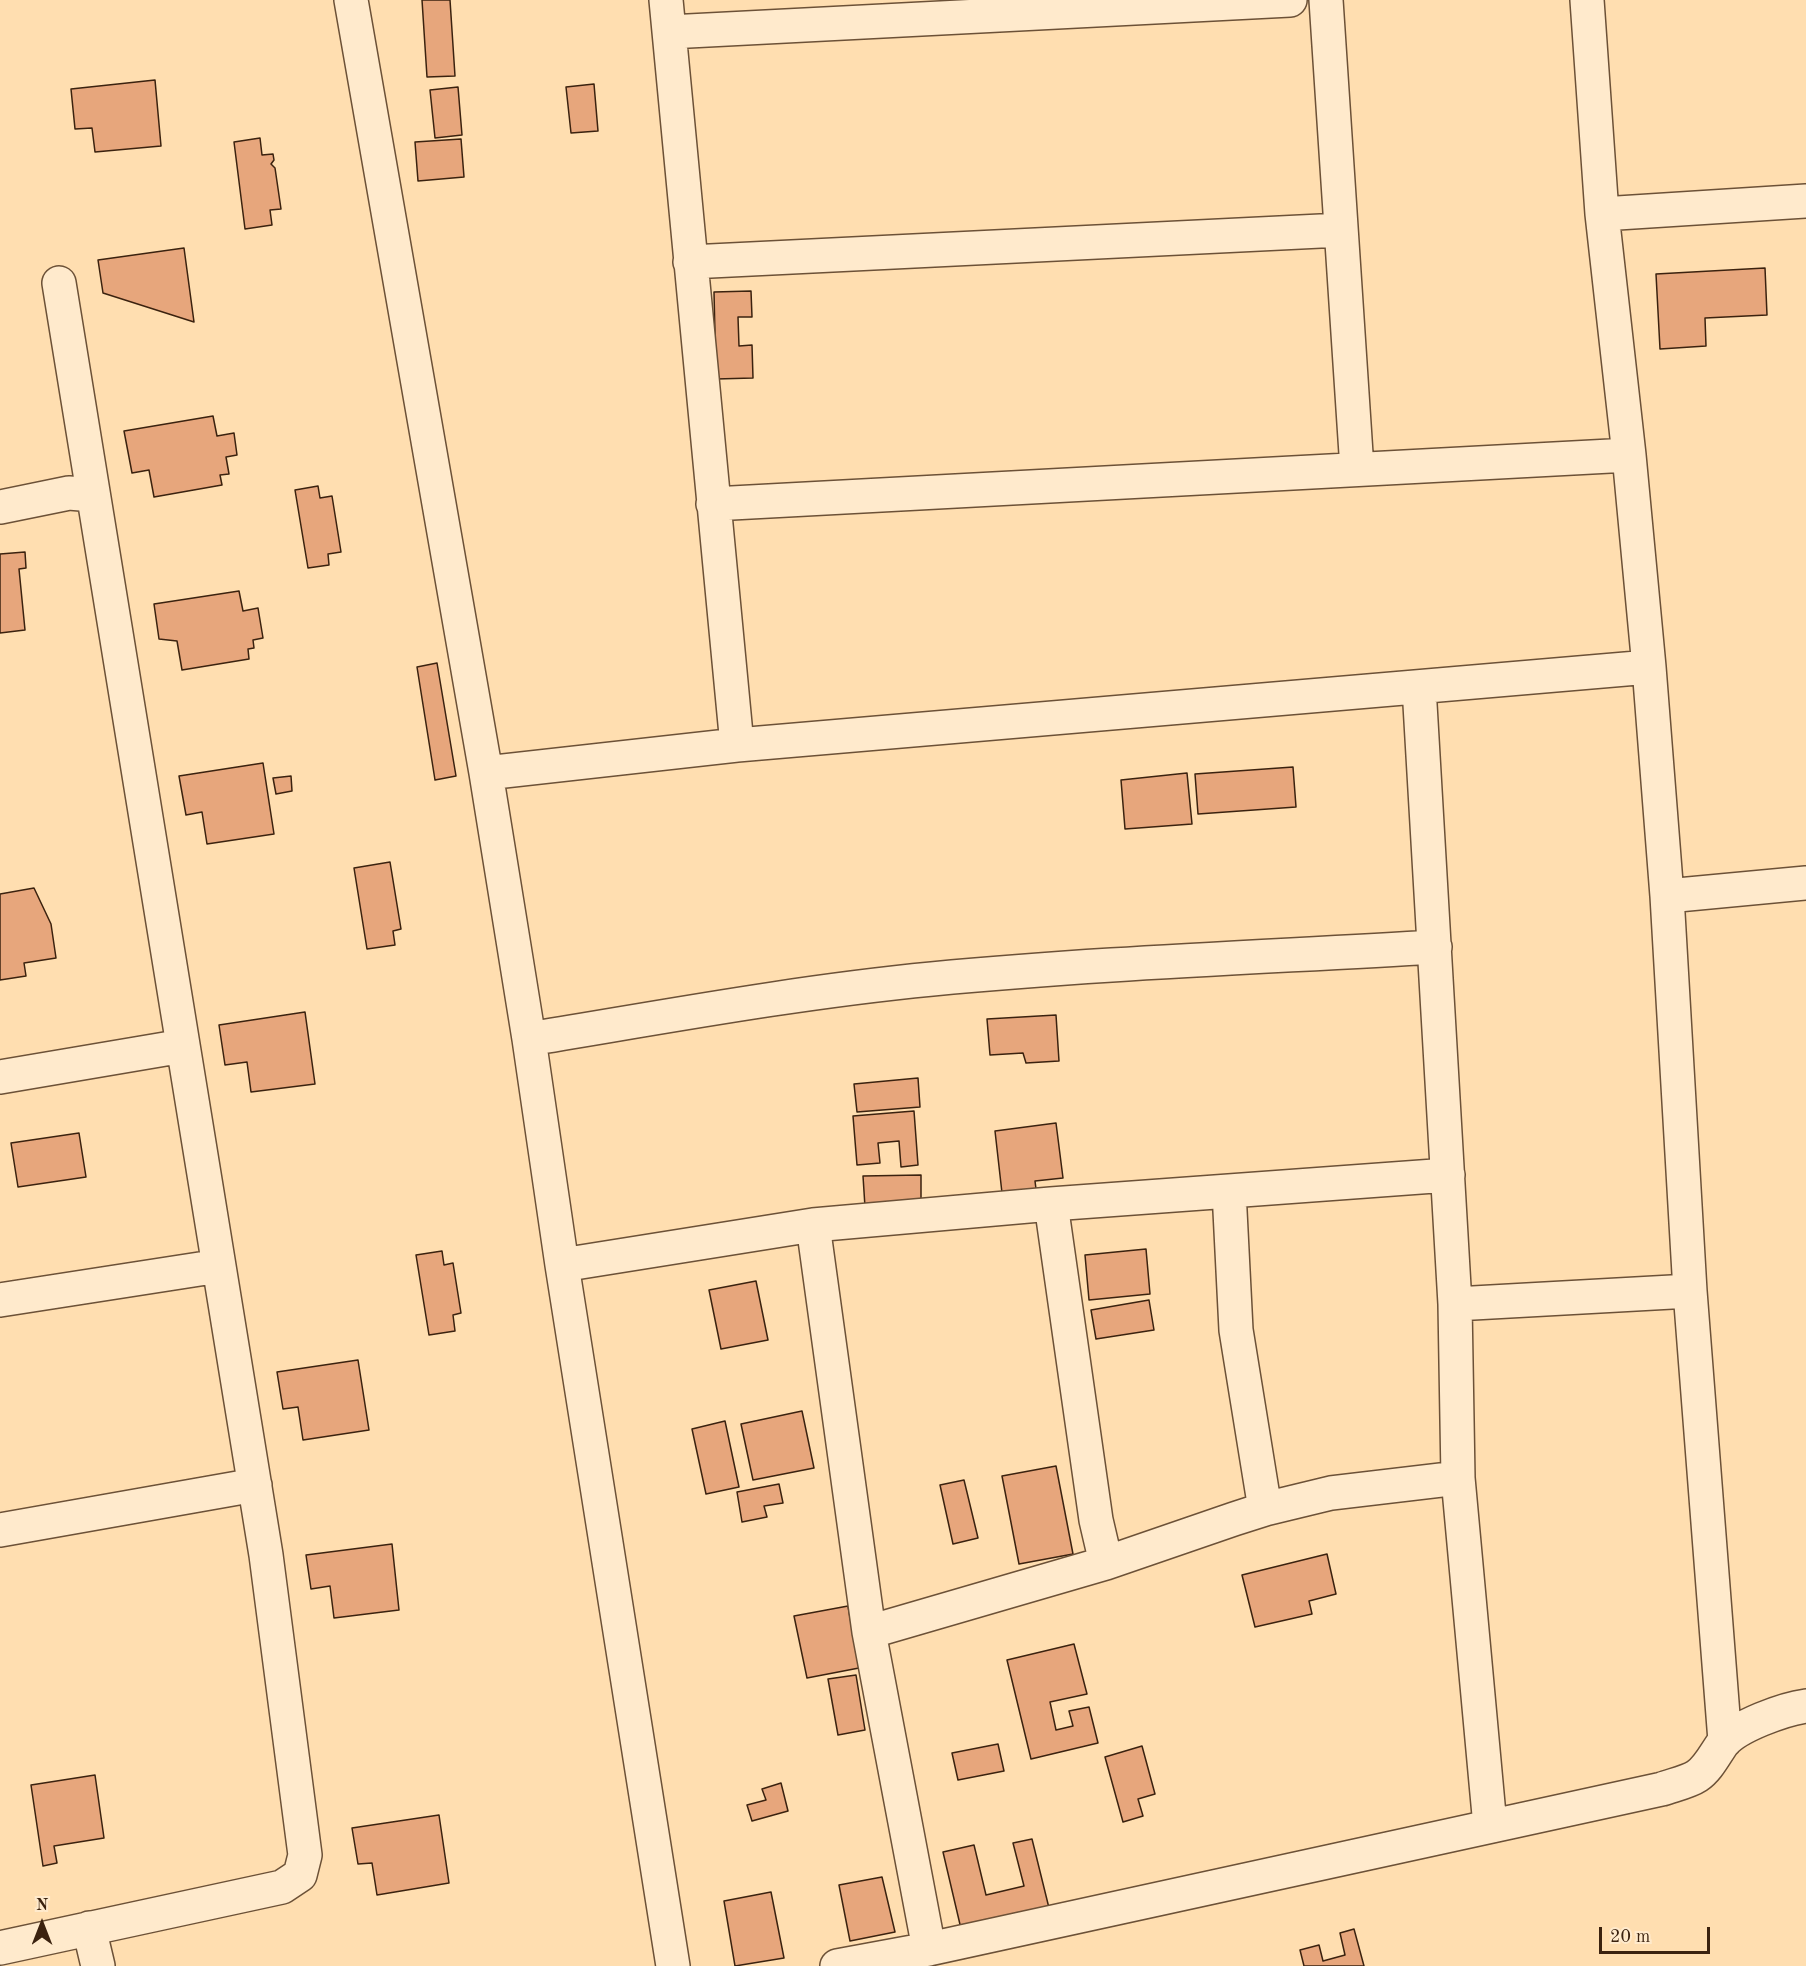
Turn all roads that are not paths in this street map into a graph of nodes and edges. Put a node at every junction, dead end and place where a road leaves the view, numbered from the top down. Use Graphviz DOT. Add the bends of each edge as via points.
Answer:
graph roads {
  1 [pos="351,0"];
  2 [pos="666,0"];
  3 [pos="1290,0"];
  4 [pos="1326,0"];
  5 [pos="1587,0"];
  6 [pos="669,32"];
  7 [pos="1806,201"];
  8 [pos="1602,214"];
  9 [pos="1341,230"];
  10 [pos="690,262"];
  11 [pos="59,283"];
  12 [pos="1629,454"];
  13 [pos="1357,469"];
  14 [pos="93,495"];
  15 [pos="713,504"];
  16 [pos="0,507"];
  17 [pos="1649,666"];
  18 [pos="1419,687"];
  19 [pos="737,744"];
  20 [pos="486,773"];
  21 [pos="1806,883"];
  22 [pos="1667,896"];
  23 [pos="1435,947"];
  24 [pos="529,1039"];
  25 [pos="183,1046"];
  26 [pos="0,1077"];
  27 [pos="1448,1174"];
  28 [pos="1229,1191"];
  29 [pos="1052,1204"];
  30 [pos="813,1225"];
  31 [pos="562,1265"];
  32 [pos="219,1266"];
  33 [pos="1690,1291"];
  34 [pos="0,1300"];
  35 [pos="1455,1304"];
  36 [pos="1458,1478"];
  37 [pos="255,1485"];
  38 [pos="1265,1509"];
  39 [pos="0,1530"];
  40 [pos="1106,1563"];
  41 [pos="869,1632"];
  42 [pos="1806,1706"];
  43 [pos="1725,1741"];
  44 [pos="1490,1826"];
  45 [pos="89,1928"];
  46 [pos="0,1947"];
  47 [pos="929,1948"];
  48 [pos="98,1966"];
  49 [pos="673,1966"];
  50 [pos="837,1966"];
  1 -- 20 [label="street"];
  2 -- 6 [label="street"];
  3 -- 6 [label="street"];
  4 -- 9 [label="street"];
  5 -- 8 [label="street"];
  6 -- 10 [label="street"];
  7 -- 8 [label="street"];
  8 -- 12 [label="street"];
  9 -- 10 [label="street"];
  9 -- 13 [label="street"];
  10 -- 15 [label="street"];
  11 -- 14 [label="street"];
  12 -- 13 [label="street"];
  12 -- 17 [label="street"];
  13 -- 15 [label="street"];
  14 -- 16 [label="street" via="69,493"];
  14 -- 25 [label="street"];
  15 -- 19 [label="street"];
  17 -- 18 [label="street"];
  17 -- 22 [label="street"];
  18 -- 19 [label="street"];
  18 -- 23 [label="street"];
  19 -- 20 [label="street"];
  20 -- 24 [label="street"];
  21 -- 22 [label="street"];
  22 -- 33 [label="street"];
  23 -- 24 [label="street" via="931,979 787,996"];
  23 -- 27 [label="street"];
  24 -- 31 [label="street"];
  25 -- 26 [label="street"];
  25 -- 32 [label="street"];
  27 -- 28 [label="street"];
  27 -- 35 [label="street"];
  28 -- 29 [label="street"];
  28 -- 38 [label="street" via="1236,1330"];
  29 -- 30 [label="street"];
  29 -- 40 [label="street" via="1096,1520"];
  30 -- 31 [label="street"];
  30 -- 41 [label="street"];
  31 -- 49 [label="street"];
  32 -- 34 [label="street"];
  32 -- 37 [label="street"];
  33 -- 35 [label="street"];
  33 -- 43 [label="street"];
  35 -- 36 [label="street"];
  36 -- 38 [label="street" via="1332,1493"];
  36 -- 44 [label="street"];
  37 -- 39 [label="street"];
  37 -- 45 [label="street" via="305,1855 300,1875 282,1887"];
  38 -- 40 [label="street"];
  40 -- 41 [label="street"];
  41 -- 47 [label="street"];
  42 -- 43 [label="street" via="1749,1724"];
  43 -- 44 [label="street" via="1697,1776 1662,1789"];
  44 -- 47 [label="street"];
  45 -- 46 [label="street"];
  45 -- 48 [label="street"];
  47 -- 50 [label="street"];
}
